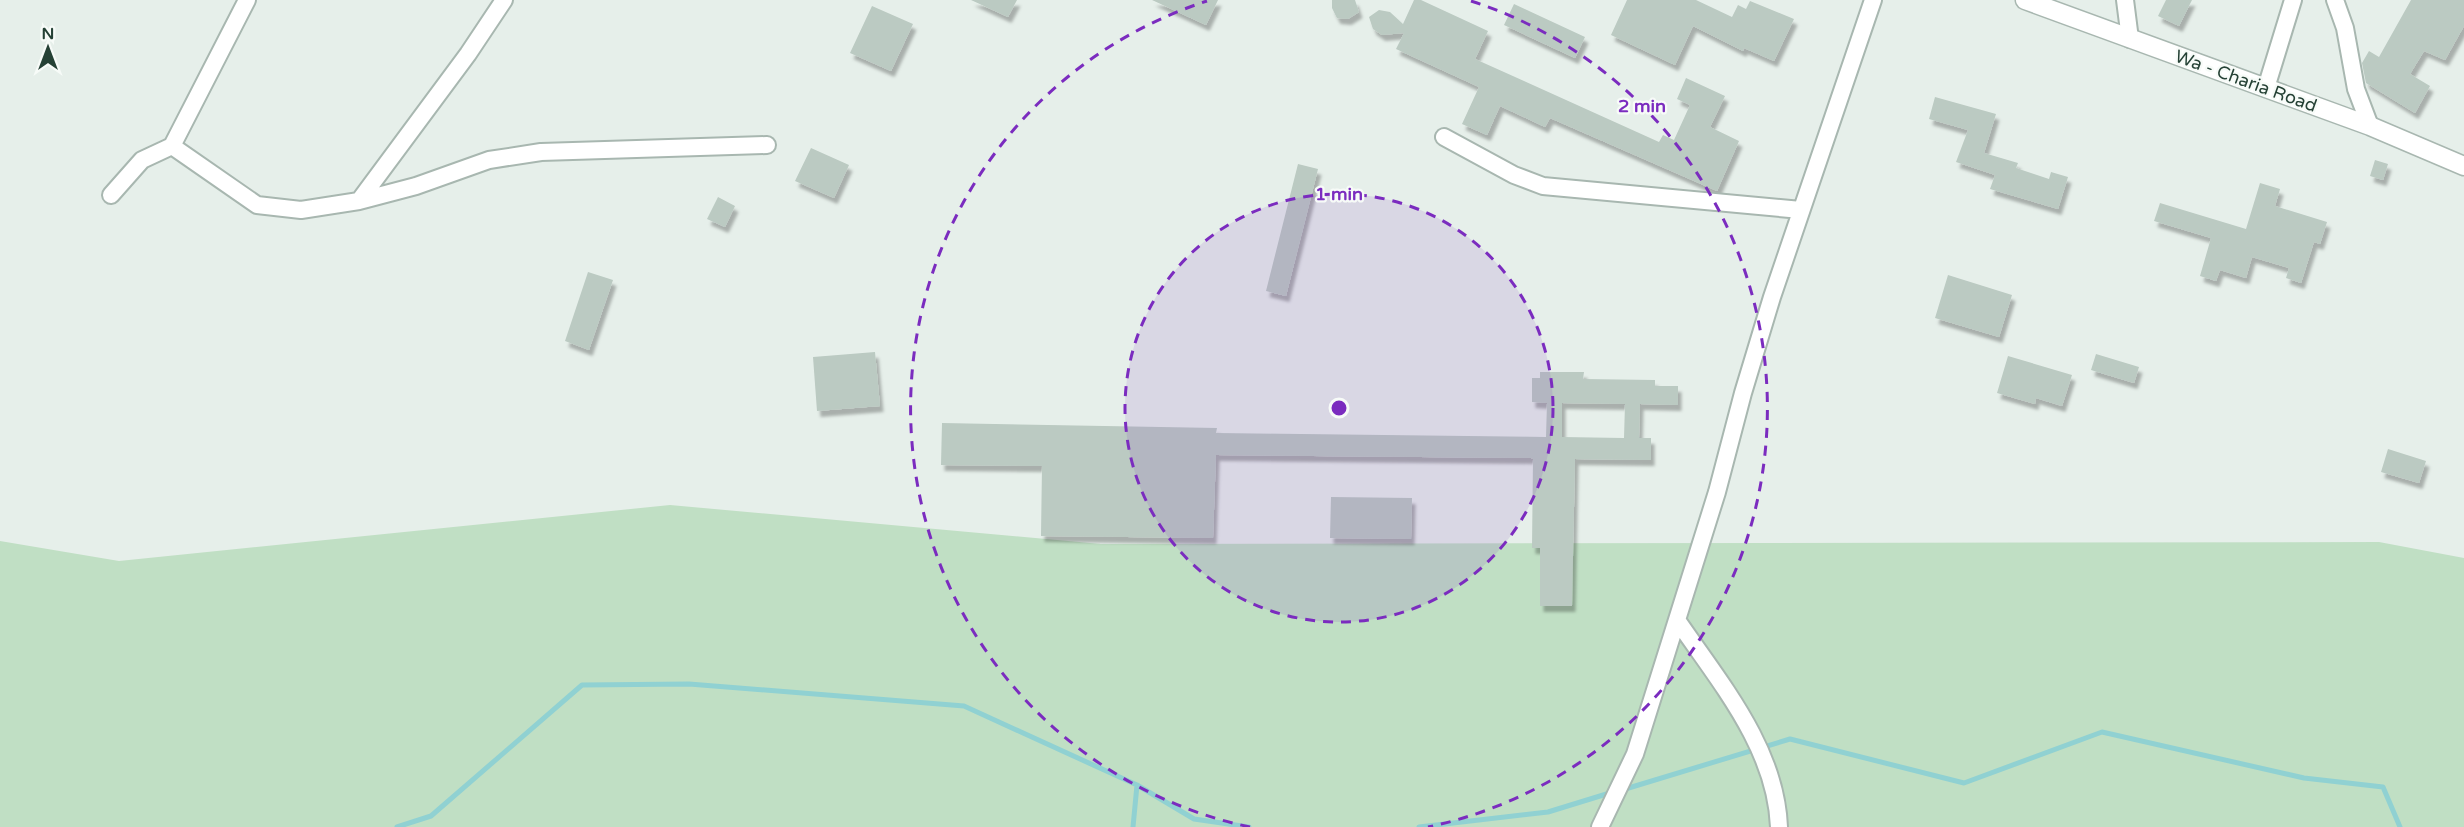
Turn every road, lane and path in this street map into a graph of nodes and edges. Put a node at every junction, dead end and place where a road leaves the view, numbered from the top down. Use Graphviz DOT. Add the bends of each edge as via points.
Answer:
graph roads {
  1 [pos="247,0"];
  2 [pos="504,0"];
  3 [pos="1873,0"];
  4 [pos="2025,0"];
  5 [pos="2125,0"];
  6 [pos="2293,0"];
  7 [pos="2335,0"];
  8 [pos="2130,39"];
  9 [pos="2266,88"];
  10 [pos="2370,126"];
  11 [pos="1444,137"];
  12 [pos="767,145"];
  13 [pos="172,146"];
  14 [pos="2464,166"];
  15 [pos="111,195"];
  16 [pos="359,201"];
  17 [pos="1801,210"];
  18 [pos="1677,620"];
  19 [pos="1600,827"];
  20 [pos="1779,827"];
  1 -- 13 [label="street"];
  2 -- 16 [label="street"];
  3 -- 17 [label="street"];
  4 -- 8 [label="street, Wa - Charia Road"];
  5 -- 8 [label="street"];
  6 -- 9 [label="street"];
  7 -- 10 [label="street" via="2345,28 2356,89"];
  8 -- 9 [label="street, Wa - Charia Road"];
  9 -- 10 [label="street, Wa - Charia Road"];
  10 -- 14 [label="street, Wa - Charia Road"];
  11 -- 17 [label="street" via="1514,175 1544,186"];
  12 -- 16 [label="street" via="541,152 489,160"];
  13 -- 15 [label="street" via="142,160"];
  13 -- 16 [label="street" via="257,205 301,210"];
  17 -- 18 [label="street"];
  18 -- 19 [label="street" via="1635,754"];
  18 -- 20 [label="street" via="1738,708 1763,754 1778,800"];
}
